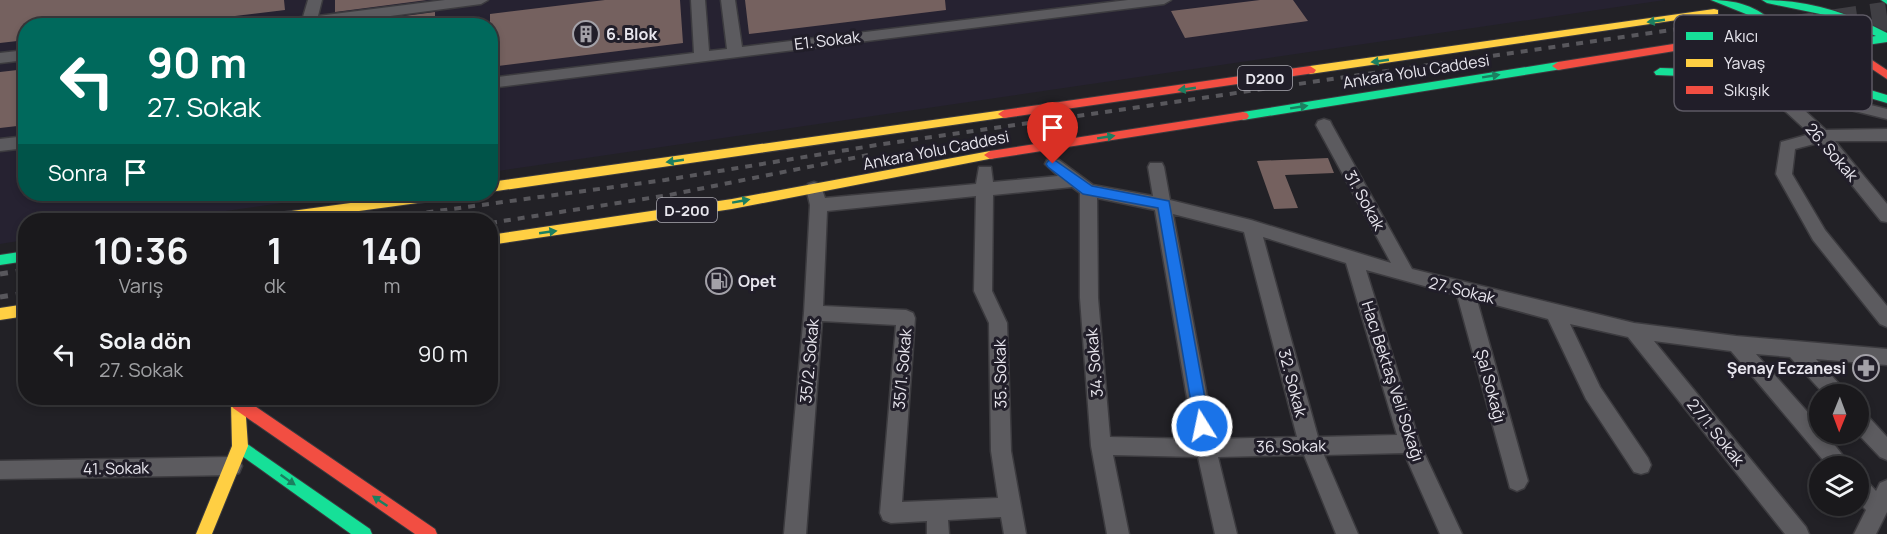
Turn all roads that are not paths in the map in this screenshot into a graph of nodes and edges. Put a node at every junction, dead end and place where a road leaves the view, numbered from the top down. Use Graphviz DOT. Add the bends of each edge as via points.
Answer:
graph roads {
  1 [pos="315,0"];
  2 [pos="481,0"];
  3 [pos="698,0"];
  4 [pos="728,0"];
  5 [pos="1028,0"];
  6 [pos="1164,0"];
  7 [pos="1767,0"];
  8 [pos="1788,1"];
  9 [pos="1715,6"];
  10 [pos="1625,10"];
  11 [pos="1034,15"];
  12 [pos="1761,15"];
  13 [pos="1805,15"];
  14 [pos="1838,15"];
  15 [pos="1844,15"];
  16 [pos="1860,15"];
  17 [pos="310,18"];
  18 [pos="346,18"];
  19 [pos="1872,25"];
  20 [pos="1887,37"];
  21 [pos="1872,40"];
  22 [pos="1674,48"];
  23 [pos="735,52"];
  24 [pos="18,56"];
  25 [pos="702,56"];
  26 [pos="0,58"];
  27 [pos="1674,70"];
  28 [pos="1674,73"];
  29 [pos="498,82"];
  30 [pos="1872,95"];
  31 [pos="1887,99"];
  32 [pos="1872,109"];
  33 [pos="1795,111"];
  34 [pos="1872,111"];
  35 [pos="1887,114"];
  36 [pos="1323,125"];
  37 [pos="1887,129"];
  38 [pos="1887,135"];
  39 [pos="1822,136"];
  40 [pos="817,142"];
  41 [pos="18,143"];
  42 [pos="0,145"];
  43 [pos="1074,161"];
  44 [pos="1047,164"];
  45 [pos="1156,167"];
  46 [pos="988,177"];
  47 [pos="884,178"];
  48 [pos="1080,185"];
  49 [pos="498,187"];
  50 [pos="817,197"];
  51 [pos="397,201"];
  52 [pos="1164,205"];
  53 [pos="312,213"];
  54 [pos="1887,216"];
  55 [pos="1251,227"];
  56 [pos="498,239"];
  57 [pos="18,257"];
  58 [pos="0,260"];
  59 [pos="1354,260"];
  60 [pos="1406,275"];
  61 [pos="1465,291"];
  62 [pos="1556,313"];
  63 [pos="813,314"];
  64 [pos="1887,319"];
  65 [pos="1634,331"];
  66 [pos="1736,344"];
  67 [pos="1795,349"];
  68 [pos="1887,357"];
  69 [pos="1827,384"];
  70 [pos="237,405"];
  71 [pos="244,405"];
  72 [pos="1869,431"];
  73 [pos="1410,444"];
  74 [pos="240,446"];
  75 [pos="1101,446"];
  76 [pos="1310,446"];
  77 [pos="1206,448"];
  78 [pos="1887,451"];
  79 [pos="1832,456"];
  80 [pos="1641,465"];
  81 [pos="232,466"];
  82 [pos="0,470"];
  83 [pos="1517,481"];
  84 [pos="1882,499"];
  85 [pos="1010,507"];
  86 [pos="937,511"];
  87 [pos="204,534"];
  88 [pos="364,534"];
  89 [pos="429,534"];
  90 [pos="795,534"];
  91 [pos="938,534"];
  92 [pos="1015,534"];
  93 [pos="1118,534"];
  94 [pos="1226,534"];
  95 [pos="1347,534"];
  96 [pos="1451,534"];
  97 [pos="1798,534"];
  98 [pos="1865,534"];
  1 -- 17 [label="street"];
  2 -- 18 [label="street"];
  3 -- 25 [label="street"];
  4 -- 23 [label="street"];
  5 -- 11 [label="street"];
  6 -- 11 [label="street, E1. Sokak"];
  7 -- 8 [label="main road"];
  8 -- 13 [label="main road"];
  8 -- 14 [label="main road"];
  9 -- 12 [label="main road" via="1741,5"];
  9 -- 40 [label="main road, Ankara Yolu Caddesi / D200, one-way"];
  10 -- 40 [label="main road" via="1040,98"];
  11 -- 23 [label="street, E1. Sokak"];
  15 -- 16 [label="main road" via="1846,4"];
  19 -- 20 [label="main road"];
  20 -- 21 [label="main road"];
  47 -- 22 [label="main road, Ankara Yolu Caddesi / D200, one-way" via="972,158"];
  23 -- 25 [label="street, E1. Sokak"];
  24 -- 26 [label="street"];
  25 -- 29 [label="street, E1. Sokak"];
  27 -- 28 [label="main road" via="1654,73"];
  30 -- 31 [label="main road"];
  32 -- 35 [label="street"];
  33 -- 39 [label="street, 26. Sokak"];
  34 -- 37 [label="street"];
  36 -- 60 [label="street, 31. Sokak"];
  38 -- 39 [label="street"];
  39 -- 54 [label="street, 26. Sokak"];
  39 -- 64 [label="street" via="1787,146 1784,174 1819,235"];
  40 -- 49 [label="main road, Ankara Yolu Caddesi, one-way"];
  41 -- 42 [label="street"];
  43 -- 44 [label="main road"];
  44 -- 48 [label="street, 27. Sokak"];
  45 -- 52 [label="street"];
  46 -- 47 [label="main road"];
  46 -- 48 [label="street"];
  46 -- 50 [label="street"];
  46 -- 85 [label="street, 35. Sokak" via="983,291 998,323 1001,451"];
  47 -- 50 [label="main road, Ankara Yolu Caddesi / D-200"];
  48 -- 52 [label="street, 27. Sokak"];
  48 -- 75 [label="street, 34. Sokak"];
  56 -- 50 [label="main road, Ankara Yolu Caddesi / D-200, one-way"];
  50 -- 63 [label="street, 35/2. Sokak"];
  51 -- 53 [label="main road"];
  52 -- 55 [label="street, 27. Sokak"];
  52 -- 77 [label="street"];
  55 -- 59 [label="street, 27. Sokak"];
  55 -- 76 [label="street, 32. Sokak"];
  57 -- 58 [label="main road"];
  59 -- 60 [label="street, 27. Sokak"];
  59 -- 73 [label="street, Hacı Bektaş Veli Sokağı"];
  60 -- 61 [label="street, 27. Sokak"];
  61 -- 62 [label="street, 27. Sokak"];
  61 -- 83 [label="street, Şal Sokağı"];
  62 -- 65 [label="street, 27. Sokak"];
  62 -- 80 [label="street" via="1593,393"];
  63 -- 86 [label="street, 35/1. Sokak" via="906,318 891,513"];
  63 -- 90 [label="street, 35/2. Sokak"];
  65 -- 66 [label="street, 27. Sokak"];
  65 -- 97 [label="street, 27/1. Sokak"];
  66 -- 67 [label="street, 27. Sokak"];
  66 -- 79 [label="street"];
  67 -- 68 [label="street, 27. Sokak"];
  67 -- 69 [label="street"];
  70 -- 74 [label="main road"];
  89 -- 71 [label="main road, one-way"];
  72 -- 78 [label="street"];
  73 -- 76 [label="street, 36. Sokak"];
  73 -- 96 [label="street, Hacı Bektaş Veli Sokağı"];
  74 -- 81 [label="main road"];
  74 -- 88 [label="main road, one-way"];
  75 -- 77 [label="street, 36. Sokak"];
  75 -- 93 [label="street, 34. Sokak"];
  76 -- 77 [label="street, 36. Sokak"];
  76 -- 95 [label="street, 32. Sokak"];
  77 -- 94 [label="street"];
  81 -- 82 [label="street, 41. Sokak"];
  81 -- 87 [label="main road"];
  84 -- 98 [label="street"];
  85 -- 86 [label="street"];
  85 -- 92 [label="street, 35. Sokak"];
  86 -- 91 [label="street"];
}
